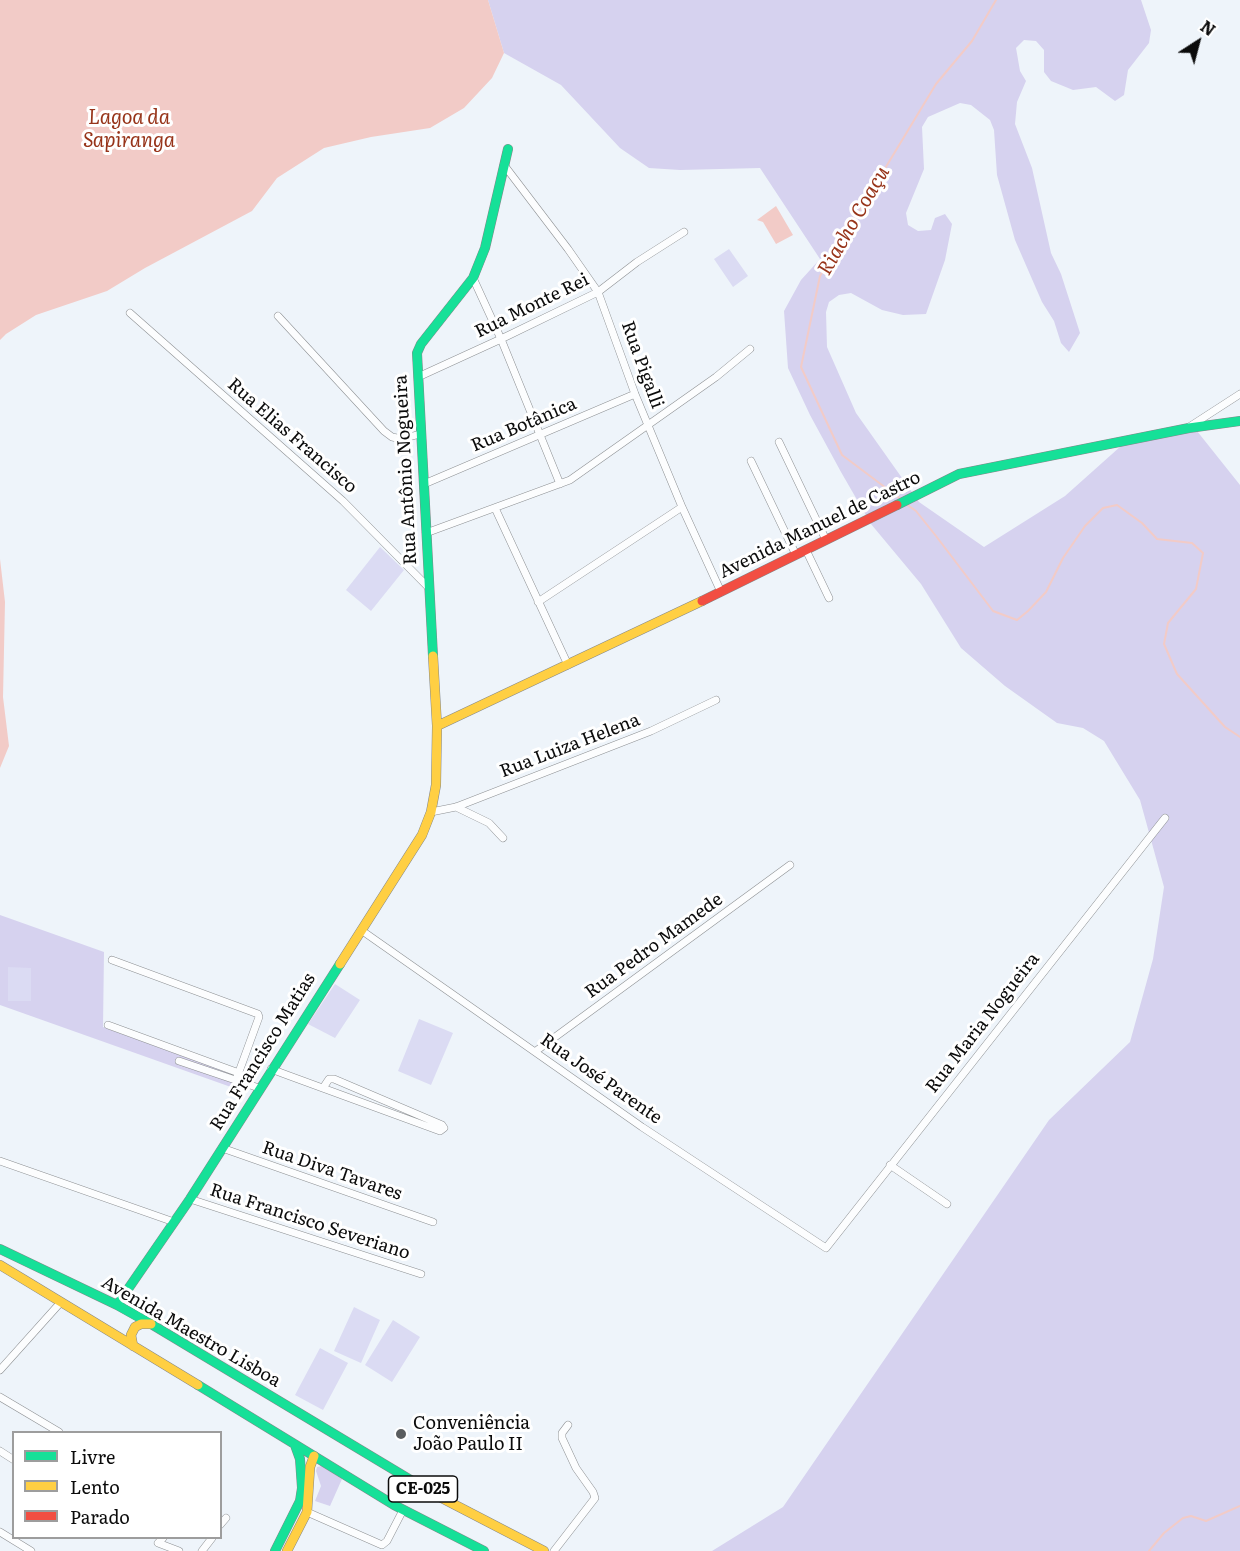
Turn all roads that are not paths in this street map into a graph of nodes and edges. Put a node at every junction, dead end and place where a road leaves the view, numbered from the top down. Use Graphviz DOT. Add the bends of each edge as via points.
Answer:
graph roads {
  1 [pos="508,149"];
  2 [pos="504,165"];
  3 [pos="684,232"];
  4 [pos="473,278"];
  5 [pos="598,292"];
  6 [pos="130,313"];
  7 [pos="278,316"];
  8 [pos="501,339"];
  9 [pos="750,349"];
  10 [pos="418,376"];
  11 [pos="635,394"];
  12 [pos="1240,394"];
  13 [pos="1240,421"];
  14 [pos="649,426"];
  15 [pos="1189,428"];
  16 [pos="420,434"];
  17 [pos="539,435"];
  18 [pos="779,442"];
  19 [pos="751,461"];
  20 [pos="424,484"];
  21 [pos="560,484"];
  22 [pos="682,507"];
  23 [pos="495,508"];
  24 [pos="426,532"];
  25 [pos="826,540"];
  26 [pos="806,550"];
  27 [pos="796,555"];
  28 [pos="428,588"];
  29 [pos="721,592"];
  30 [pos="829,598"];
  31 [pos="538,602"];
  32 [pos="568,665"];
  33 [pos="716,700"];
  34 [pos="437,726"];
  35 [pos="456,807"];
  36 [pos="431,813"];
  37 [pos="1165,818"];
  38 [pos="503,838"];
  39 [pos="790,865"];
  40 [pos="361,930"];
  41 [pos="112,960"];
  42 [pos="108,1025"];
  43 [pos="536,1052"];
  44 [pos="179,1061"];
  45 [pos="271,1069"];
  46 [pos="237,1076"];
  47 [pos="259,1088"];
  48 [pos="323,1088"];
  49 [pos="222,1148"];
  50 [pos="0,1161"];
  51 [pos="890,1165"];
  52 [pos="190,1199"];
  53 [pos="947,1204"];
  54 [pos="174,1222"];
  55 [pos="433,1222"];
  56 [pos="826,1248"];
  57 [pos="0,1249"];
  58 [pos="0,1265"];
  59 [pos="421,1274"];
  60 [pos="61,1302"];
  61 [pos="117,1305"];
  62 [pos="151,1324"];
  63 [pos="133,1346"];
  64 [pos="0,1370"];
  65 [pos="0,1397"];
  66 [pos="568,1425"];
  67 [pos="57,1431"];
  68 [pos="295,1445"];
  69 [pos="314,1456"];
  70 [pos="403,1510"];
  71 [pos="307,1512"];
  72 [pos="226,1518"];
  73 [pos="222,1523"];
  74 [pos="0,1532"];
  75 [pos="161,1539"];
  76 [pos="211,1539"];
  77 [pos="519,1539"];
  78 [pos="31,1551"];
  79 [pos="179,1551"];
  80 [pos="202,1551"];
  81 [pos="275,1551"];
  82 [pos="287,1551"];
  83 [pos="484,1551"];
  84 [pos="526,1551"];
  85 [pos="544,1551"];
  86 [pos="554,1551"];
  1 -- 2 [label="main road, Rua Antônio Nogueira"];
  2 -- 4 [label="main road, Rua Antônio Nogueira" via="485,248"];
  2 -- 5 [label="street, Rua Pigalli"];
  3 -- 5 [label="street, Rua Monte Rei"];
  4 -- 8 [label="street"];
  4 -- 10 [label="main road, Rua Antônio Nogueira" via="421,344 417,353"];
  5 -- 8 [label="street, Rua Monte Rei"];
  5 -- 11 [label="street, Rua Pigalli"];
  6 -- 28 [label="street, Rua Elias Francisco" via="343,501"];
  7 -- 16 [label="street" via="384,431 402,440"];
  8 -- 10 [label="street, Rua Monte Rei"];
  8 -- 17 [label="street"];
  9 -- 14 [label="street"];
  10 -- 16 [label="main road, Rua Antônio Nogueira"];
  11 -- 14 [label="street, Rua Pigalli"];
  11 -- 17 [label="street, Rua Botânica"];
  12 -- 15 [label="street"];
  13 -- 15 [label="main road, Avenida Manuel de Castro"];
  14 -- 21 [label="street"];
  14 -- 22 [label="street, Rua Pigalli"];
  15 -- 25 [label="main road, Avenida Manuel de Castro" via="959,474"];
  16 -- 20 [label="main road, Rua Antônio Nogueira"];
  17 -- 20 [label="street, Rua Botânica"];
  17 -- 21 [label="street"];
  18 -- 25 [label="street"];
  19 -- 27 [label="street"];
  20 -- 24 [label="main road, Rua Antônio Nogueira"];
  21 -- 23 [label="street"];
  22 -- 29 [label="street, Rua Pigalli"];
  22 -- 31 [label="street"];
  23 -- 24 [label="street"];
  23 -- 31 [label="street"];
  24 -- 28 [label="main road, Rua Antônio Nogueira"];
  25 -- 26 [label="main road, Avenida Manuel de Castro"];
  26 -- 27 [label="main road, Avenida Manuel de Castro"];
  26 -- 30 [label="street"];
  27 -- 29 [label="main road, Avenida Manuel de Castro"];
  28 -- 34 [label="main road, Rua Antônio Nogueira"];
  29 -- 32 [label="main road, Avenida Manuel de Castro"];
  31 -- 32 [label="street"];
  32 -- 34 [label="main road, Avenida Manuel de Castro"];
  33 -- 35 [label="street, Rua Luiza Helena" via="651,730"];
  34 -- 36 [label="main road, Rua Antônio Nogueira" via="436,785"];
  35 -- 36 [label="street, Rua Luiza Helena"];
  35 -- 38 [label="street" via="489,823"];
  36 -- 40 [label="main road, Rua Francisco Matias" via="422,835"];
  37 -- 51 [label="street, Rua Maria Nogueira"];
  39 -- 43 [label="street, Rua Pedro Mamede"];
  40 -- 43 [label="street, Rua José Parente"];
  40 -- 45 [label="main road, Rua Francisco Matias"];
  41 -- 46 [label="street" via="258,1014"];
  42 -- 46 [label="street"];
  43 -- 56 [label="street, Rua José Parente"];
  44 -- 46 [label="street"];
  45 -- 47 [label="main road, Rua Francisco Matias"];
  45 -- 48 [label="street"];
  46 -- 47 [label="street"];
  47 -- 49 [label="main road, Rua Francisco Matias"];
  48 -- 48 [label="street" via="440,1131 444,1128 333,1079"];
  49 -- 52 [label="main road, Rua Francisco Matias"];
  49 -- 55 [label="street, Rua Diva Tavares"];
  50 -- 54 [label="street"];
  51 -- 53 [label="street"];
  51 -- 56 [label="street, Rua Maria Nogueira"];
  52 -- 54 [label="main road, Rua Francisco Matias"];
  52 -- 59 [label="street, Rua Francisco Severiano"];
  54 -- 61 [label="main road, Rua Francisco Matias"];
  57 -- 61 [label="main road, Avenida Maestro Lisboa / CE-025"];
  58 -- 60 [label="main road, CE-025"];
  60 -- 63 [label="main road, CE-025"];
  60 -- 64 [label="street"];
  61 -- 62 [label="main road, Avenida Maestro Lisboa / CE-025"];
  62 -- 63 [label="main road" via="135,1327 131,1335"];
  62 -- 77 [label="main road, Avenida Maestro Lisboa / CE-025" via="415,1484"];
  63 -- 68 [label="main road, CE-025"];
  65 -- 67 [label="street"];
  66 -- 86 [label="street" via="562,1438 595,1498"];
  68 -- 69 [label="main road, CE-025"];
  68 -- 81 [label="main road" via="300,1460 300,1501"];
  69 -- 70 [label="main road, CE-025"];
  69 -- 71 [label="main road"];
  70 -- 71 [label="street" via="382,1545"];
  70 -- 83 [label="main road, CE-025"];
  71 -- 82 [label="main road"];
  72 -- 73 [label="street"];
  74 -- 78 [label="street"];
  75 -- 79 [label="street" via="158,1543"];
  76 -- 80 [label="street"];
  77 -- 84 [label="main road"];
  77 -- 85 [label="main road, CE-025"];
}
